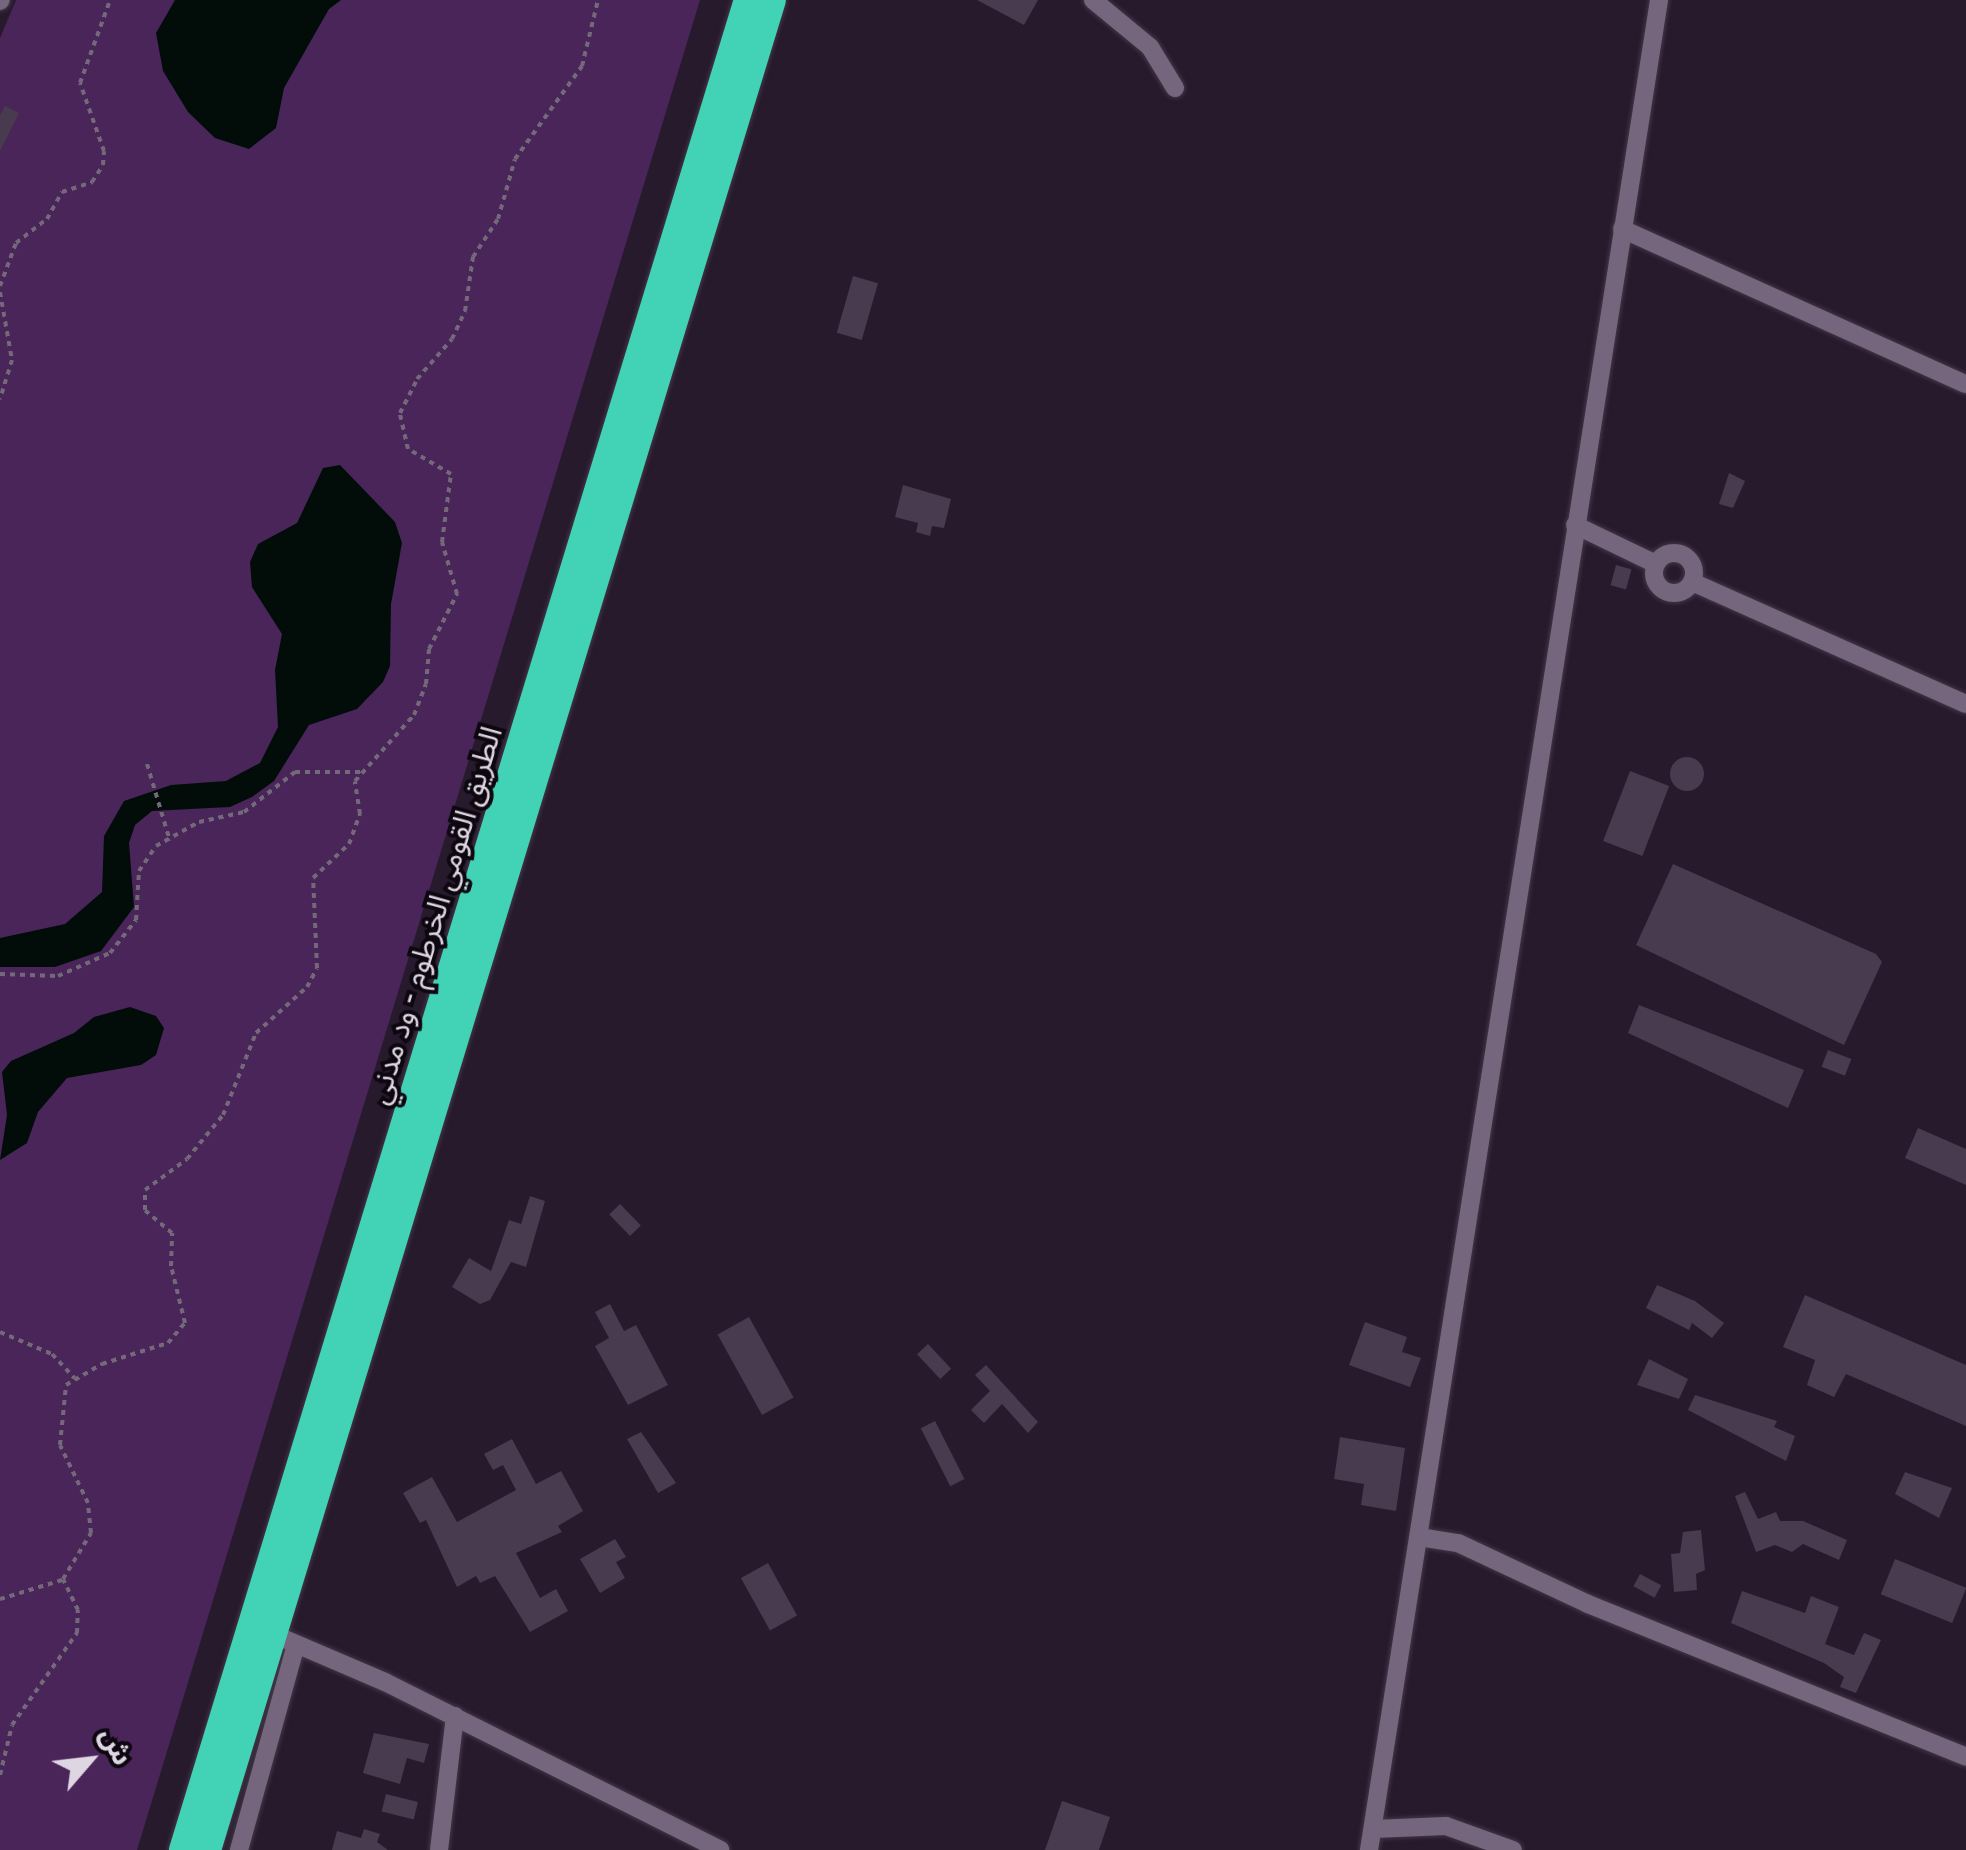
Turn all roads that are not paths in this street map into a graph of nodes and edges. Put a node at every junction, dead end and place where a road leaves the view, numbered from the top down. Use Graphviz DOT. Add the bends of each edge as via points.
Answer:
graph roads {
  1 [pos="748,0"];
  2 [pos="772,0"];
  3 [pos="1093,0"];
  4 [pos="1658,0"];
  5 [pos="1175,88"];
  6 [pos="1622,228"];
  7 [pos="1966,384"];
  8 [pos="1575,526"];
  9 [pos="1656,564"];
  10 [pos="1692,582"];
  11 [pos="1966,704"];
  12 [pos="1419,1537"];
  13 [pos="274,1635"];
  14 [pos="455,1716"];
  15 [pos="1966,1757"];
  16 [pos="1373,1829"];
  17 [pos="183,1850"];
  18 [pos="207,1850"];
  19 [pos="238,1850"];
  20 [pos="439,1850"];
  21 [pos="720,1850"];
  22 [pos="1370,1850"];
  23 [pos="1513,1850"];
  1 -- 13 [label="highway, الطريق القومي الخرطوم - ود مدني"];
  2 -- 13 [label="highway, الطريق القومي الخرطوم - ود مدني"];
  3 -- 5 [label="street" via="1150,47"];
  4 -- 6 [label="street"];
  6 -- 7 [label="street"];
  6 -- 8 [label="street"];
  8 -- 9 [label="street"];
  8 -- 12 [label="street"];
  9 -- 10 [label="street" via="1655,580 1664,591 1678,593"];
  9 -- 10 [label="street" via="1670,553 1684,555 1693,566"];
  10 -- 11 [label="street"];
  12 -- 15 [label="street" via="1458,1543 1588,1604"];
  12 -- 16 [label="street"];
  13 -- 14 [label="street"];
  13 -- 17 [label="highway, الطريق القومي الخرطوم - ود مدني"];
  13 -- 18 [label="highway, الطريق القومي الخرطوم - ود مدني"];
  13 -- 19 [label="street"];
  14 -- 20 [label="street"];
  14 -- 21 [label="street"];
  16 -- 22 [label="street"];
  16 -- 23 [label="street" via="1446,1826"];
}
